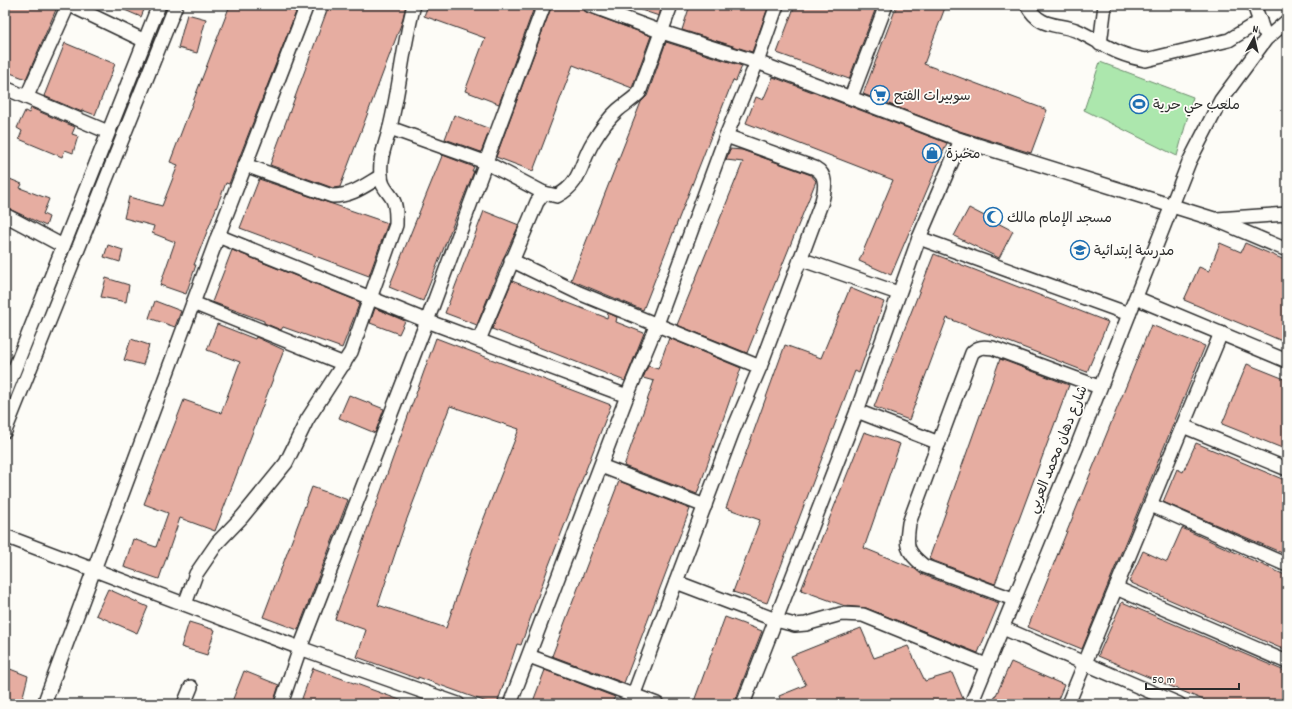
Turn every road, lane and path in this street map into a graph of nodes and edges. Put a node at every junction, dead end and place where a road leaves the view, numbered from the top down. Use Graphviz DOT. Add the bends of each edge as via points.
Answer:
graph roads {
  1 [pos="69,5"];
  2 [pos="159,5"];
  3 [pos="176,5"];
  4 [pos="306,5"];
  5 [pos="414,5"];
  6 [pos="544,5"];
  7 [pos="589,5"];
  8 [pos="671,5"];
  9 [pos="777,5"];
  10 [pos="886,5"];
  11 [pos="1027,5"];
  12 [pos="1105,5"];
  13 [pos="1254,5"];
  14 [pos="1260,21"];
  15 [pos="1286,23"];
  16 [pos="662,32"];
  17 [pos="1266,39"];
  18 [pos="145,41"];
  19 [pos="1100,44"];
  20 [pos="757,62"];
  21 [pos="5,88"];
  22 [pos="27,96"];
  23 [pos="851,97"];
  24 [pos="390,128"];
  25 [pos="108,132"];
  26 [pos="726,136"];
  27 [pos="960,140"];
  28 [pos="485,162"];
  29 [pos="245,165"];
  30 [pos="381,176"];
  31 [pos="544,193"];
  32 [pos="1171,205"];
  33 [pos="1287,214"];
  34 [pos="5,215"];
  35 [pos="1214,219"];
  36 [pos="218,236"];
  37 [pos="919,238"];
  38 [pos="63,246"];
  39 [pos="1287,250"];
  40 [pos="800,259"];
  41 [pos="511,260"];
  42 [pos="898,293"];
  43 [pos="370,298"];
  44 [pos="1136,298"];
  45 [pos="193,303"];
  46 [pos="1129,314"];
  47 [pos="428,321"];
  48 [pos="657,324"];
  49 [pos="1221,333"];
  50 [pos="479,340"];
  51 [pos="1287,361"];
  52 [pos="344,364"];
  53 [pos="760,367"];
  54 [pos="6,385"];
  55 [pos="1099,387"];
  56 [pos="627,396"];
  57 [pos="857,411"];
  58 [pos="1183,426"];
  59 [pos="5,431"];
  60 [pos="939,443"];
  61 [pos="601,466"];
  62 [pos="1287,469"];
  63 [pos="1151,505"];
  64 [pos="705,506"];
  65 [pos="5,536"];
  66 [pos="1287,565"];
  67 [pos="93,570"];
  68 [pos="676,582"];
  69 [pos="1116,588"];
  70 [pos="1013,599"];
  71 [pos="185,604"];
  72 [pos="776,620"];
  73 [pos="1002,628"];
  74 [pos="300,648"];
  75 [pos="529,656"];
  76 [pos="1287,662"];
  77 [pos="1085,664"];
  78 [pos="986,665"];
  79 [pos="190,687"];
  80 [pos="631,699"];
  81 [pos="44,704"];
  82 [pos="184,704"];
  83 [pos="281,704"];
  84 [pos="458,704"];
  85 [pos="510,704"];
  86 [pos="657,704"];
  87 [pos="743,704"];
  88 [pos="971,704"];
  89 [pos="1068,704"];
  90 [pos="1179,704"];
  1 -- 18 [label="street"];
  1 -- 22 [label="street"];
  2 -- 18 [label="street"];
  3 -- 59 [label="street"];
  4 -- 29 [label="street"];
  5 -- 24 [label="street"];
  6 -- 28 [label="street"];
  7 -- 16 [label="street"];
  8 -- 16 [label="street"];
  9 -- 20 [label="street"];
  10 -- 23 [label="street"];
  11 -- 19 [label="street" via="1041,21 1079,31"];
  12 -- 19 [label="street"];
  13 -- 14 [label="street"];
  14 -- 17 [label="street"];
  14 -- 19 [label="street" via="1229,40 1146,60 1132,58"];
  15 -- 17 [label="street, شارع دهان محمد العربي"];
  16 -- 20 [label="street"];
  16 -- 31 [label="street" via="639,93 618,110 593,142 580,173 569,190 557,196"];
  17 -- 32 [label="street, شارع دهان محمد العربي" via="1221,100 1189,162"];
  18 -- 25 [label="street"];
  20 -- 23 [label="street"];
  20 -- 26 [label="street"];
  21 -- 22 [label="street"];
  22 -- 25 [label="street"];
  23 -- 27 [label="street"];
  24 -- 28 [label="street"];
  24 -- 30 [label="street" via="380,159"];
  25 -- 38 [label="street"];
  26 -- 40 [label="street" via="806,164 822,174 825,188 822,201"];
  26 -- 48 [label="street"];
  27 -- 32 [label="street"];
  27 -- 37 [label="street"];
  28 -- 31 [label="street"];
  28 -- 47 [label="street"];
  29 -- 30 [label="street" via="332,196 354,193"];
  29 -- 36 [label="street"];
  30 -- 43 [label="street" via="384,188 393,199 396,225"];
  31 -- 41 [label="street" via="537,202"];
  32 -- 35 [label="street"];
  32 -- 44 [label="street, شارع دهان محمد العربي"];
  33 -- 35 [label="street"];
  34 -- 38 [label="street"];
  35 -- 39 [label="street"];
  36 -- 43 [label="street"];
  36 -- 45 [label="street"];
  37 -- 42 [label="street"];
  37 -- 46 [label="street"];
  38 -- 54 [label="street"];
  40 -- 42 [label="street"];
  40 -- 53 [label="street"];
  41 -- 48 [label="street" via="579,293"];
  41 -- 50 [label="street"];
  42 -- 57 [label="street"];
  43 -- 47 [label="street"];
  43 -- 52 [label="street" via="351,352"];
  44 -- 46 [label="street, شارع دهان محمد العربي"];
  44 -- 49 [label="street"];
  45 -- 52 [label="street"];
  45 -- 67 [label="street"];
  46 -- 55 [label="street, شارع دهان محمد العربي"];
  47 -- 50 [label="street"];
  47 -- 74 [label="street"];
  48 -- 53 [label="street"];
  48 -- 56 [label="street"];
  49 -- 51 [label="street"];
  49 -- 58 [label="street"];
  50 -- 56 [label="street"];
  52 -- 71 [label="street" via="306,420 286,463 242,518 218,542 196,574"];
  53 -- 64 [label="street" via="732,432"];
  55 -- 60 [label="street" via="993,348 976,349 972,353"];
  55 -- 70 [label="street, شارع دهان محمد العربي"];
  56 -- 61 [label="street"];
  57 -- 60 [label="street"];
  57 -- 72 [label="street"];
  58 -- 62 [label="street"];
  58 -- 63 [label="street"];
  60 -- 70 [label="street" via="909,523 906,544 912,556 924,566"];
  61 -- 64 [label="street"];
  61 -- 75 [label="street"];
  63 -- 66 [label="street"];
  63 -- 69 [label="street"];
  64 -- 68 [label="street"];
  65 -- 67 [label="street"];
  67 -- 71 [label="street"];
  67 -- 81 [label="street"];
  68 -- 72 [label="street"];
  68 -- 80 [label="street"];
  69 -- 76 [label="street"];
  69 -- 77 [label="street"];
  70 -- 73 [label="street, شارع دهان محمد العربي"];
  71 -- 74 [label="street"];
  72 -- 78 [label="street" via="795,625 841,614 863,615"];
  72 -- 87 [label="street"];
  73 -- 77 [label="street"];
  73 -- 78 [label="street, شارع دهان محمد العربي"];
  74 -- 83 [label="street"];
  74 -- 84 [label="street"];
  75 -- 80 [label="street"];
  75 -- 85 [label="street"];
  77 -- 89 [label="street"];
  77 -- 90 [label="street"];
  78 -- 88 [label="street, شارع دهان محمد العربي"];
  79 -- 82 [label="street"];
  80 -- 86 [label="street"];
}
